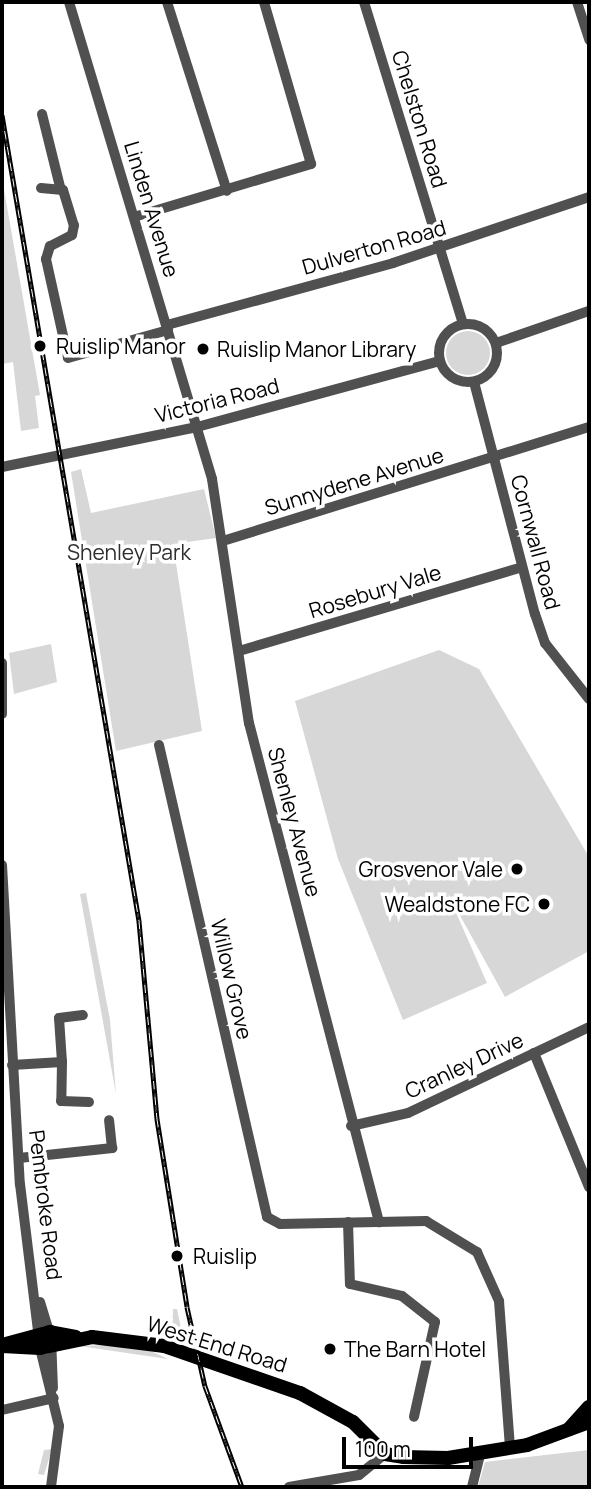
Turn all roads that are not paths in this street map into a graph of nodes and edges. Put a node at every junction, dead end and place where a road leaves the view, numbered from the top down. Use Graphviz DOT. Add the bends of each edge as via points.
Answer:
graph roads {
  1 [pos="69,2"];
  2 [pos="167,2"];
  3 [pos="264,2"];
  4 [pos="364,2"];
  5 [pos="577,2"];
  6 [pos="589,40"];
  7 [pos="42,114"];
  8 [pos="60,187"];
  9 [pos="41,188"];
  10 [pos="227,191"];
  11 [pos="589,197"];
  12 [pos="134,217"];
  13 [pos="440,248"];
  14 [pos="589,311"];
  15 [pos="463,324"];
  16 [pos="167,327"];
  17 [pos="147,337"];
  18 [pos="496,343"];
  19 [pos="150,351"];
  20 [pos="91,355"];
  21 [pos="440,361"];
  22 [pos="94,366"];
  23 [pos="474,382"];
  24 [pos="197,427"];
  25 [pos="589,427"];
  26 [pos="494,460"];
  27 [pos="2,467"];
  28 [pos="226,540"];
  29 [pos="522,567"];
  30 [pos="239,652"];
  31 [pos="2,663"];
  32 [pos="587,692"];
  33 [pos="2,714"];
  34 [pos="159,745"];
  35 [pos="2,865"];
  36 [pos="82,1015"];
  37 [pos="589,1027"];
  38 [pos="534,1053"];
  39 [pos="62,1062"];
  40 [pos="12,1065"];
  41 [pos="89,1102"];
  42 [pos="109,1120"];
  43 [pos="351,1126"];
  44 [pos="19,1158"];
  45 [pos="589,1187"];
  46 [pos="348,1222"];
  47 [pos="379,1222"];
  48 [pos="44,1339"];
  49 [pos="2,1346"];
  50 [pos="54,1398"];
  51 [pos="589,1407"];
  52 [pos="2,1410"];
  53 [pos="414,1417"];
  54 [pos="589,1422"];
  55 [pos="569,1429"];
  56 [pos="510,1448"];
  57 [pos="481,1452"];
  58 [pos="385,1454"];
  59 [pos="51,1487"];
  60 [pos="289,1487"];
  61 [pos="472,1487"];
  1 -- 12 [label="street, Linden Avenue"];
  2 -- 10 [label="street"];
  3 -- 10 [label="street" via="312,156 303,170"];
  4 -- 13 [label="street, Chelston Road"];
  5 -- 6 [label="street"];
  7 -- 8 [label="street"];
  8 -- 9 [label="street"];
  8 -- 20 [label="street" via="75,232 50,246 46,259 64,354 71,359"];
  10 -- 12 [label="street"];
  11 -- 13 [label="street, Dulverton Road"];
  12 -- 16 [label="street, Linden Avenue"];
  13 -- 15 [label="street, Chelston Road"];
  13 -- 16 [label="street, Dulverton Road"];
  14 -- 18 [label="street"];
  15 -- 18 [label="street" via="479,326"];
  15 -- 21 [label="street" via="441,342"];
  16 -- 17 [label="street, Dulverton Road"];
  16 -- 24 [label="street, Linden Avenue"];
  17 -- 19 [label="street"];
  17 -- 20 [label="street, Dulverton Road"];
  18 -- 23 [label="street" via="496,363"];
  20 -- 22 [label="street"];
  21 -- 23 [label="street" via="450,376"];
  21 -- 24 [label="street, Victoria Road"];
  23 -- 26 [label="street, Cornwall Road"];
  24 -- 27 [label="street, Victoria Road"];
  24 -- 28 [label="street, Shenley Avenue"];
  25 -- 26 [label="street, Sunnydene Avenue"];
  26 -- 28 [label="street, Sunnydene Avenue"];
  26 -- 29 [label="street, Cornwall Road"];
  28 -- 30 [label="street, Shenley Avenue"];
  29 -- 30 [label="street, Rosebury Vale"];
  29 -- 32 [label="street, Cornwall Road" via="545,643"];
  30 -- 43 [label="street, Shenley Avenue" via="249,723"];
  31 -- 33 [label="street"];
  34 -- 46 [label="street, Willow Grove" via="271,1221"];
  35 -- 40 [label="street, Pembroke Road"];
  36 -- 39 [label="street" via="59,1018"];
  37 -- 38 [label="street, Cranley Drive"];
  38 -- 43 [label="street, Cranley Drive" via="408,1113"];
  38 -- 45 [label="street"];
  39 -- 40 [label="street"];
  39 -- 41 [label="street" via="61,1101"];
  40 -- 44 [label="street, Pembroke Road"];
  42 -- 44 [label="street" via="112,1148"];
  43 -- 47 [label="street, Shenley Avenue"];
  44 -- 48 [label="street, Pembroke Road"];
  46 -- 47 [label="street"];
  46 -- 53 [label="street" via="350,1284 402,1296 435,1322"];
  47 -- 56 [label="street" via="433,1223 485,1262 499,1301"];
  48 -- 49 [label="main road"];
  48 -- 50 [label="street, Pembroke Road"];
  48 -- 58 [label="main road, West End Road" via="164,1346 238,1368 343,1415"];
  50 -- 52 [label="street"];
  50 -- 59 [label="street, Pembroke Road" via="60,1450"];
  51 -- 55 [label="main road"];
  54 -- 55 [label="main road"];
  55 -- 56 [label="main road"];
  56 -- 57 [label="main road"];
  57 -- 58 [label="main road" via="435,1459"];
  57 -- 61 [label="street"];
  58 -- 60 [label="street" via="359,1475"];
}
